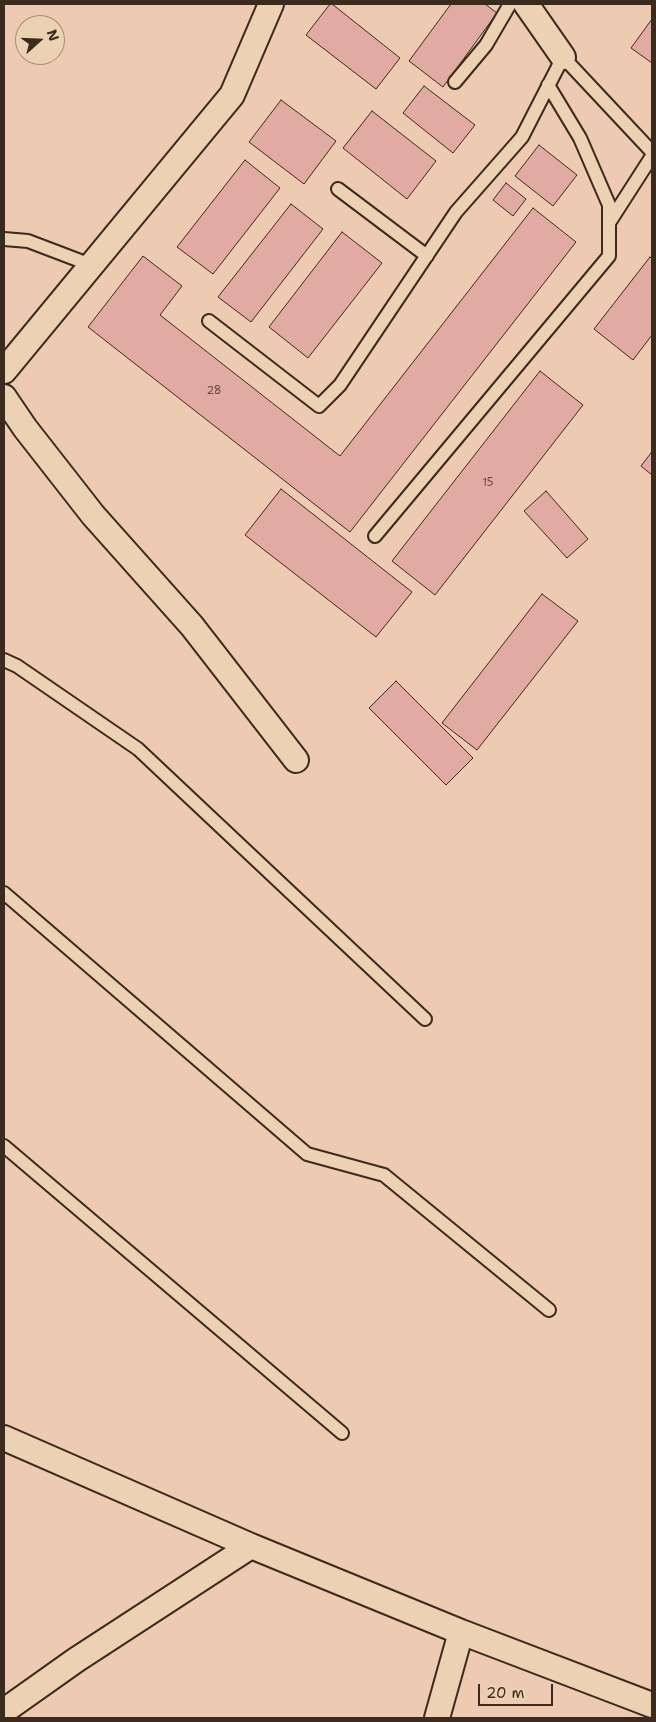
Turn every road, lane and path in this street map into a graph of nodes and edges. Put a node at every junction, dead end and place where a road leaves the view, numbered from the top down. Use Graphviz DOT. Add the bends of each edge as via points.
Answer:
graph roads {
  1 [pos="271,4"];
  2 [pos="510,4"];
  3 [pos="526,4"];
  4 [pos="563,56"];
  5 [pos="455,82"];
  6 [pos="548,85"];
  7 [pos="652,152"];
  8 [pos="652,156"];
  9 [pos="338,189"];
  10 [pos="609,223"];
  11 [pos="4,239"];
  12 [pos="427,256"];
  13 [pos="91,265"];
  14 [pos="209,321"];
  15 [pos="4,371"];
  16 [pos="4,396"];
  17 [pos="375,536"];
  18 [pos="4,660"];
  19 [pos="296,760"];
  20 [pos="4,892"];
  21 [pos="425,1019"];
  22 [pos="4,1146"];
  23 [pos="549,1310"];
  24 [pos="342,1433"];
  25 [pos="4,1438"];
  26 [pos="251,1546"];
  27 [pos="461,1632"];
  28 [pos="652,1704"];
  29 [pos="4,1711"];
  30 [pos="436,1718"];
  1 -- 13 [label="street" via="232,95"];
  2 -- 5 [label="lane" via="486,44"];
  3 -- 4 [label="street"];
  4 -- 6 [label="lane"];
  4 -- 7 [label="lane"];
  6 -- 10 [label="lane" via="580,138 609,205"];
  6 -- 12 [label="lane" via="522,138 456,212"];
  8 -- 10 [label="lane"];
  9 -- 12 [label="lane"];
  10 -- 17 [label="lane" via="609,256"];
  11 -- 13 [label="lane" via="28,241"];
  12 -- 14 [label="lane" via="340,385 320,406"];
  13 -- 15 [label="street"];
  16 -- 19 [label="street" via="25,428 93,514 192,626"];
  18 -- 21 [label="lane" via="138,749"];
  20 -- 23 [label="lane" via="307,1154 384,1175"];
  22 -- 24 [label="lane"];
  25 -- 26 [label="street"];
  26 -- 27 [label="street"];
  26 -- 29 [label="street"];
  27 -- 28 [label="street"];
  27 -- 30 [label="street"];
}
